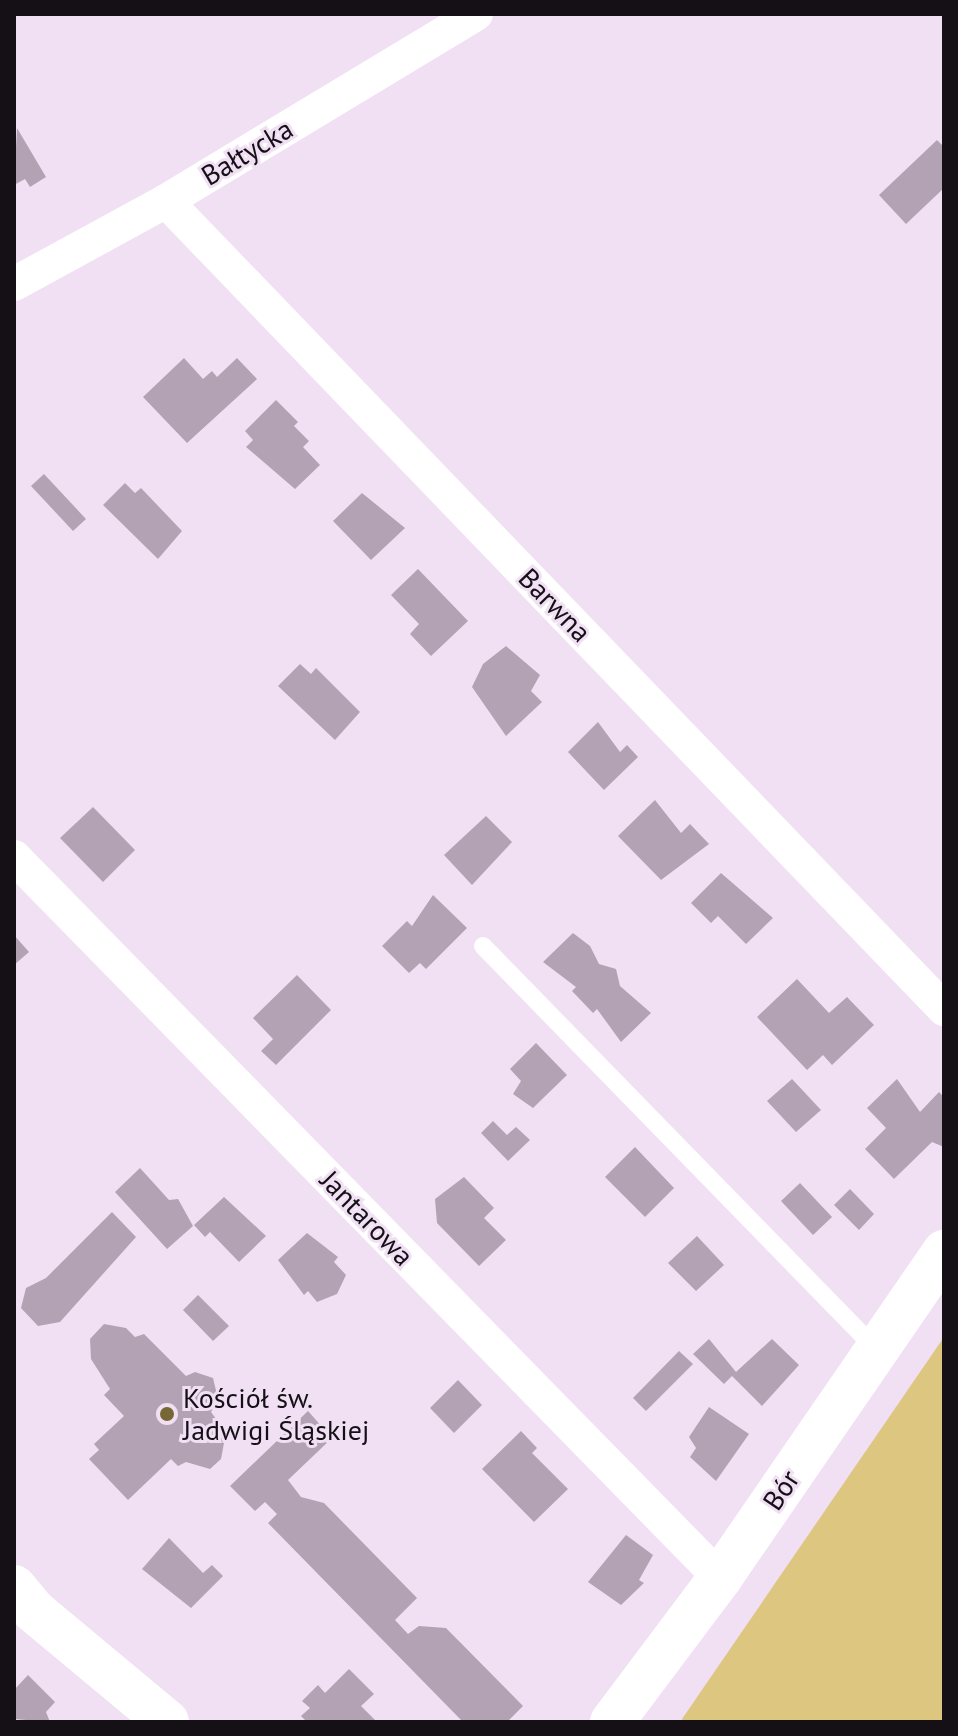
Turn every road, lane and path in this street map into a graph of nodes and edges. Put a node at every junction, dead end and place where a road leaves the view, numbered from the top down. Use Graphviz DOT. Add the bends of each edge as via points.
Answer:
graph roads {
  1 [pos="476,14"];
  2 [pos="166,201"];
  3 [pos="14,284"];
  4 [pos="14,857"];
  5 [pos="483,946"];
  6 [pos="944,1009"];
  7 [pos="944,1252"];
  8 [pos="877,1350"];
  9 [pos="720,1578"];
  10 [pos="14,1587"];
  11 [pos="167,1722"];
  12 [pos="612,1722"];
  1 -- 2 [label="street, Bałtycka"];
  2 -- 3 [label="street, Bałtycka"];
  2 -- 6 [label="street, Barwna"];
  4 -- 9 [label="street, Jantarowa"];
  5 -- 8 [label="lane"];
  7 -- 8 [label="street, Bór"];
  8 -- 9 [label="street, Bór"];
  9 -- 12 [label="street, Bór"];
  10 -- 11 [label="street" via="34,1611"];
}
